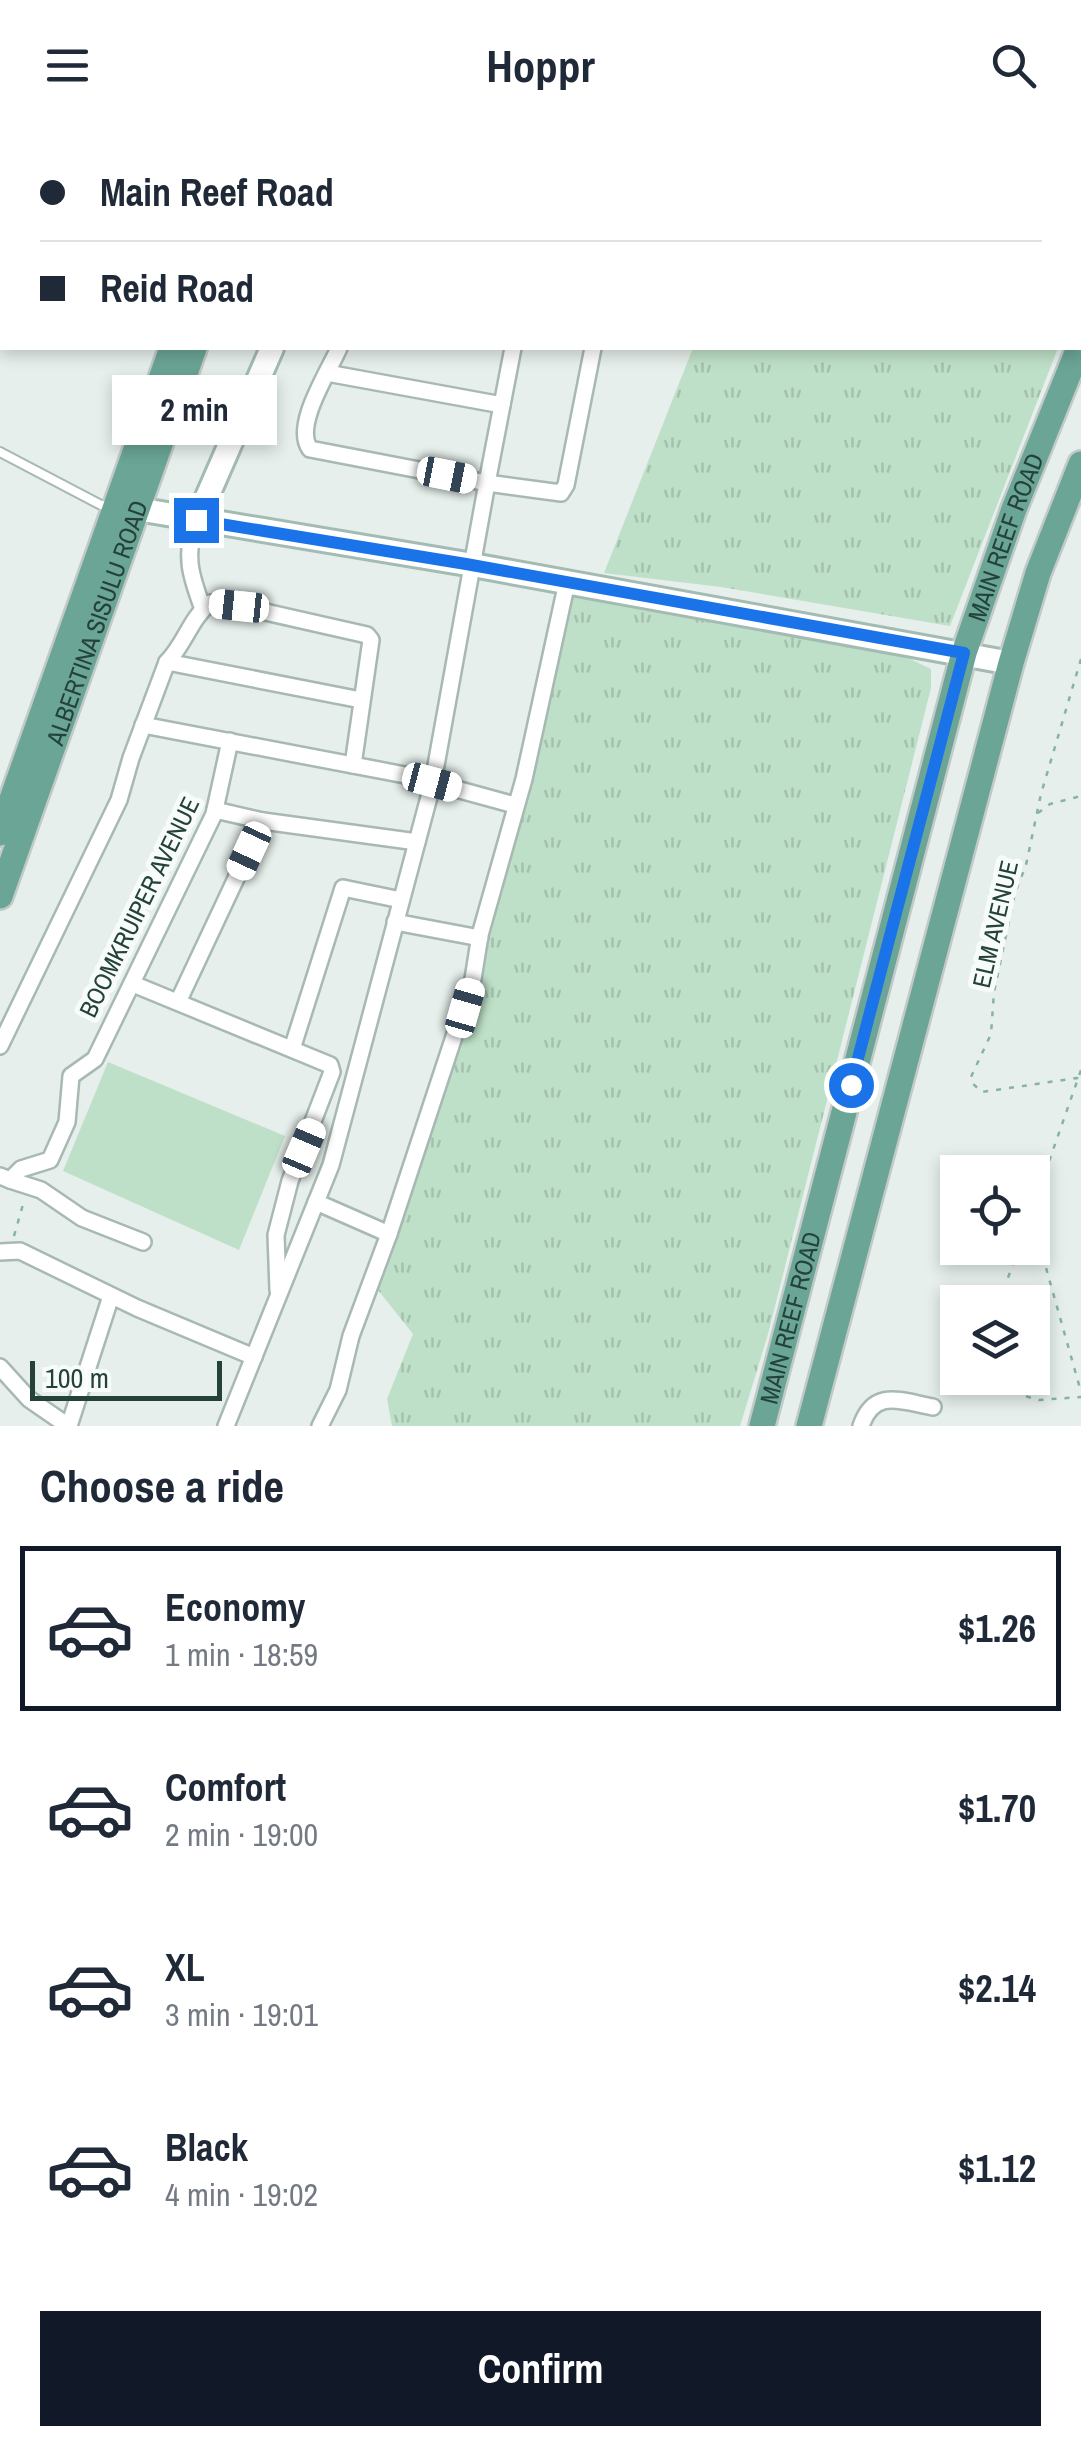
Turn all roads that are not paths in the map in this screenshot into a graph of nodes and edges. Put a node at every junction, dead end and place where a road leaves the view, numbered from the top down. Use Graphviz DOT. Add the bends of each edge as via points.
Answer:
graph roads {
  1 [pos="171,350"];
  2 [pos="193,350"];
  3 [pos="271,350"];
  4 [pos="338,350"];
  5 [pos="513,350"];
  6 [pos="593,350"];
  7 [pos="1078,350"];
  8 [pos="328,373"];
  9 [pos="502,405"];
  10 [pos="0,452"];
  11 [pos="1081,464"];
  12 [pos="487,483"];
  13 [pos="126,508"];
  14 [pos="196,520"];
  15 [pos="473,565"];
  16 [pos="568,582"];
  17 [pos="202,609"];
  18 [pos="964,653"];
  19 [pos="167,662"];
  20 [pos="1012,663"];
  21 [pos="361,700"];
  22 [pos="143,724"];
  23 [pos="230,741"];
  24 [pos="353,765"];
  25 [pos="432,782"];
  26 [pos="511,804"];
  27 [pos="215,810"];
  28 [pos="263,820"];
  29 [pos="0,833"];
  30 [pos="417,842"];
  31 [pos="0,896"];
  32 [pos="401,900"];
  33 [pos="395,922"];
  34 [pos="480,938"];
  35 [pos="133,984"];
  36 [pos="178,1002"];
  37 [pos="0,1046"];
  38 [pos="292,1049"];
  39 [pos="5,1178"];
  40 [pos="316,1202"];
  41 [pos="389,1234"];
  42 [pos="143,1242"];
  43 [pos="4,1252"];
  44 [pos="112,1296"];
  45 [pos="278,1299"];
  46 [pos="254,1357"];
  47 [pos="0,1366"];
  48 [pos="933,1408"];
  49 [pos="69,1426"];
  50 [pos="226,1426"];
  51 [pos="320,1426"];
  52 [pos="762,1426"];
  53 [pos="809,1426"];
  54 [pos="861,1426"];
  1 -- 13 [label="main road, ALBERTINA SISULU ROAD"];
  2 -- 13 [label="main road, ALBERTINA SISULU ROAD"];
  3 -- 14 [label="street"];
  4 -- 8 [label="street"];
  5 -- 9 [label="street"];
  6 -- 12 [label="street" via="561,493"];
  7 -- 18 [label="main road, MAIN REEF ROAD"];
  8 -- 9 [label="street"];
  8 -- 12 [label="street" via="305,424 310,450"];
  9 -- 12 [label="street"];
  10 -- 13 [label="lane" via="101,504"];
  11 -- 20 [label="main road, MAIN REEF ROAD"];
  12 -- 15 [label="street"];
  13 -- 14 [label="street"];
  13 -- 29 [label="main road, ALBERTINA SISULU ROAD"];
  13 -- 31 [label="main road, ALBERTINA SISULU ROAD"];
  14 -- 15 [label="street"];
  14 -- 17 [label="street" via="188,571"];
  15 -- 16 [label="street"];
  15 -- 25 [label="street"];
  16 -- 18 [label="street"];
  16 -- 34 [label="street"];
  17 -- 19 [label="street"];
  17 -- 21 [label="street" via="210,603 239,606 367,635"];
  18 -- 20 [label="street"];
  18 -- 52 [label="main road, MAIN REEF ROAD"];
  19 -- 21 [label="street"];
  19 -- 22 [label="street"];
  20 -- 53 [label="main road, MAIN REEF ROAD"];
  21 -- 24 [label="street"];
  22 -- 23 [label="street"];
  22 -- 37 [label="street" via="119,800"];
  23 -- 24 [label="street"];
  23 -- 27 [label="street"];
  24 -- 25 [label="street"];
  25 -- 26 [label="street"];
  25 -- 30 [label="street"];
  27 -- 28 [label="street"];
  27 -- 35 [label="street"];
  28 -- 30 [label="street"];
  28 -- 36 [label="street"];
  30 -- 32 [label="street"];
  32 -- 33 [label="street"];
  32 -- 38 [label="street" via="343,888"];
  33 -- 34 [label="street"];
  33 -- 40 [label="street"];
  34 -- 41 [label="street" via="456,1037"];
  35 -- 36 [label="street"];
  35 -- 39 [label="street" via="96,1059 71,1076 67,1122 50,1160"];
  36 -- 38 [label="street"];
  38 -- 45 [label="street" via="330,1064 332,1072 276,1235"];
  39 -- 42 [label="street"];
  40 -- 41 [label="street"];
  40 -- 45 [label="street"];
  41 -- 51 [label="street"];
  43 -- 44 [label="street" via="20,1251"];
  44 -- 46 [label="street"];
  44 -- 49 [label="street"];
  45 -- 46 [label="street"];
  46 -- 50 [label="street"];
  47 -- 49 [label="street" via="30,1399"];
  48 -- 54 [label="street" via="878,1401 867,1408"];
}
